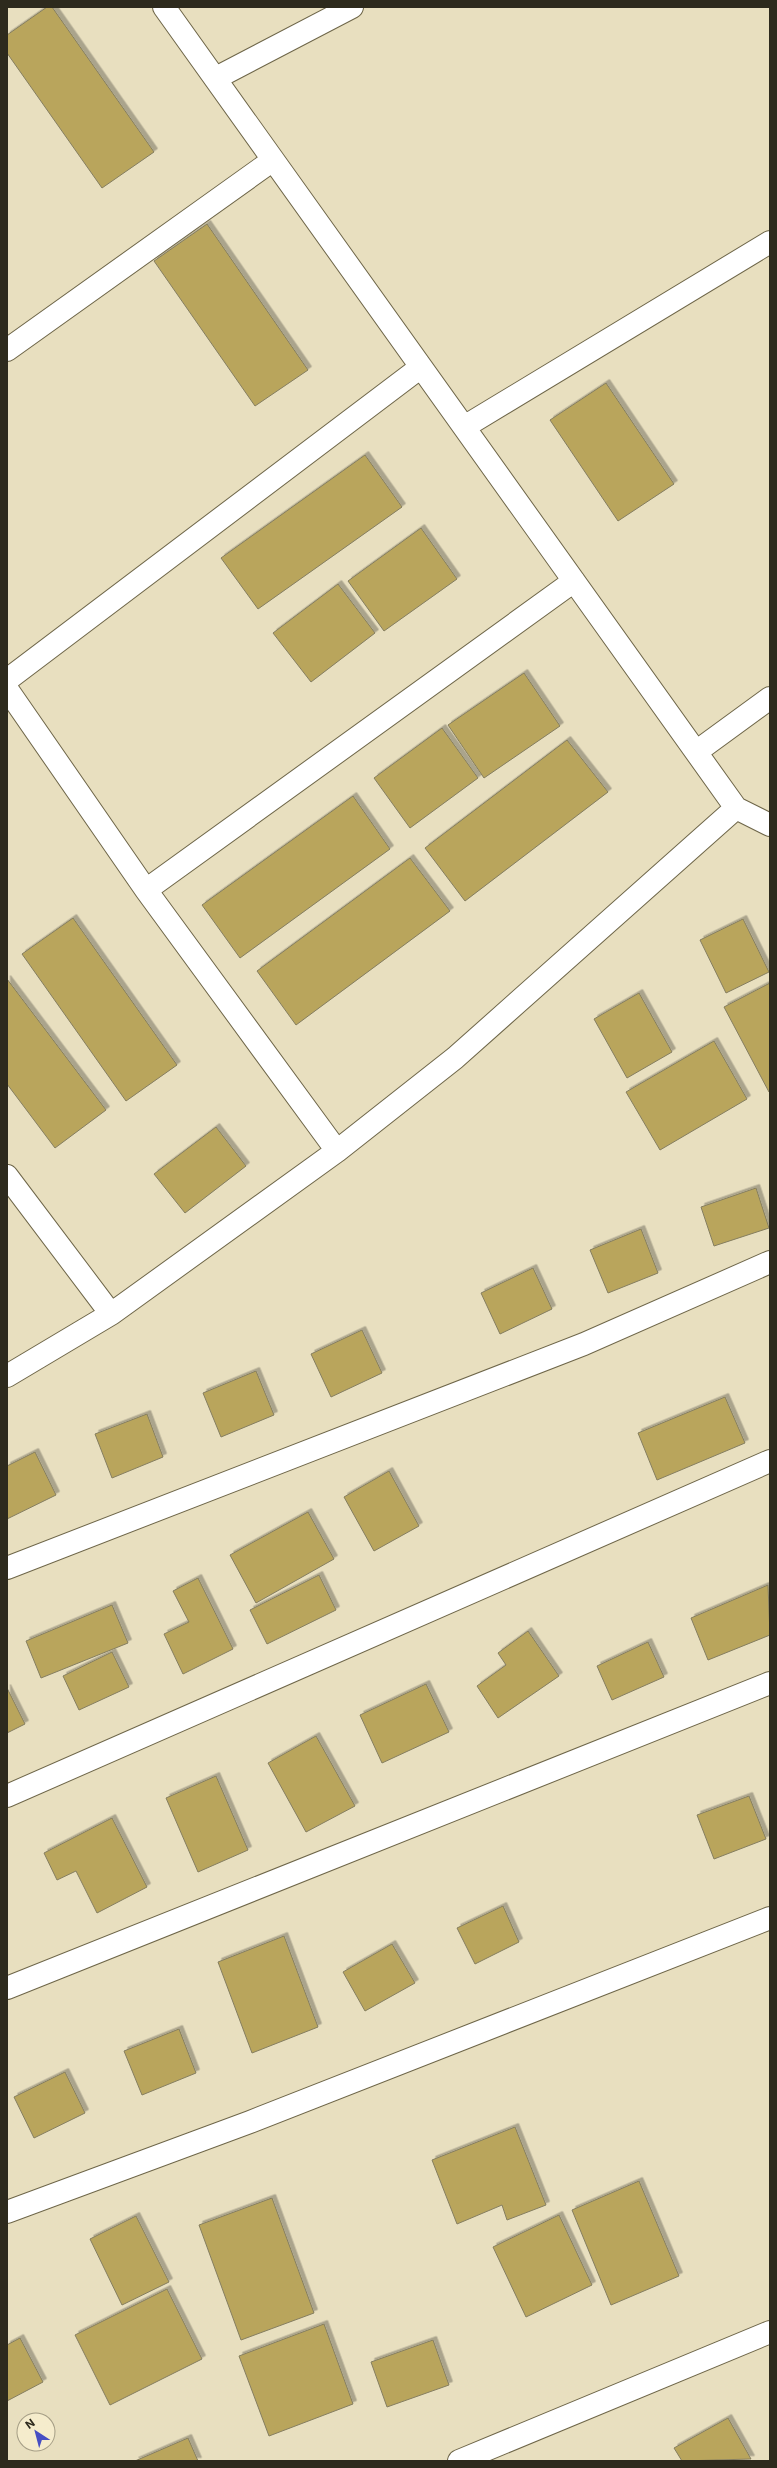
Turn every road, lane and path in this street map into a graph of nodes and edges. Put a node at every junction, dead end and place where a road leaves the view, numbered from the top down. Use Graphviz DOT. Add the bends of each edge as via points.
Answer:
graph roads {
  1 [pos="164,7"];
  2 [pos="352,7"];
  3 [pos="216,78"];
  4 [pos="273,160"];
  5 [pos="770,242"];
  6 [pos="7,350"];
  7 [pos="421,367"];
  8 [pos="464,427"];
  9 [pos="574,581"];
  10 [pos="7,680"];
  11 [pos="7,689"];
  12 [pos="770,698"];
  13 [pos="696,752"];
  14 [pos="736,808"];
  15 [pos="770,825"];
  16 [pos="146,890"];
  17 [pos="337,1151"];
  18 [pos="7,1176"];
  19 [pos="770,1262"];
  20 [pos="110,1314"];
  21 [pos="7,1376"];
  22 [pos="770,1461"];
  23 [pos="7,1568"];
  24 [pos="770,1683"];
  25 [pos="7,1796"];
  26 [pos="770,1918"];
  27 [pos="7,1988"];
  28 [pos="7,2212"];
  29 [pos="770,2332"];
  30 [pos="489,2455"];
  31 [pos="459,2461"];
  1 -- 3 [label="street"];
  2 -- 3 [label="street"];
  3 -- 4 [label="street"];
  4 -- 6 [label="street"];
  4 -- 7 [label="street"];
  5 -- 8 [label="street"];
  7 -- 8 [label="street"];
  7 -- 10 [label="street"];
  8 -- 9 [label="street"];
  9 -- 13 [label="street"];
  9 -- 16 [label="street"];
  11 -- 16 [label="street"];
  12 -- 13 [label="street"];
  13 -- 14 [label="street"];
  14 -- 15 [label="street"];
  14 -- 17 [label="street" via="455,1058"];
  16 -- 17 [label="street"];
  17 -- 20 [label="street"];
  18 -- 20 [label="street"];
  19 -- 23 [label="street" via="584,1344"];
  20 -- 21 [label="street"];
  22 -- 25 [label="street"];
  24 -- 27 [label="street"];
  26 -- 28 [label="street" via="250,2122"];
  29 -- 30 [label="street"];
  30 -- 31 [label="street"];
}
